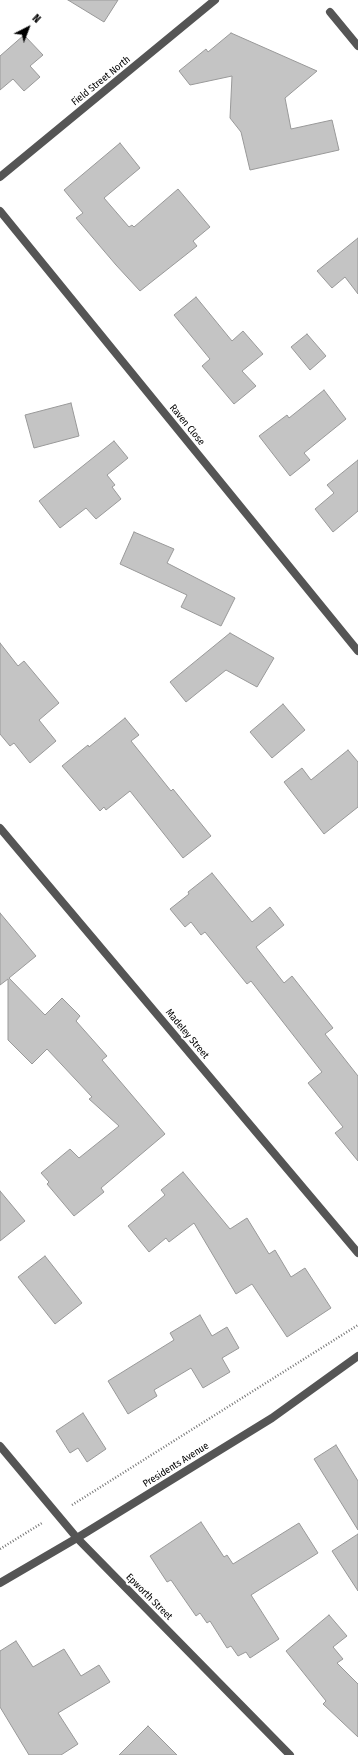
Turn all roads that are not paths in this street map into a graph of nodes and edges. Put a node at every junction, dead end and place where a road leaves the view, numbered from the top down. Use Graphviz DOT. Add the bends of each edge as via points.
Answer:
graph roads {
  1 [pos="215,0"];
  2 [pos="330,12"];
  3 [pos="358,46"];
  4 [pos="0,177"];
  5 [pos="0,211"];
  6 [pos="358,651"];
  7 [pos="0,828"];
  8 [pos="358,1253"];
  9 [pos="358,1356"];
  10 [pos="0,1446"];
  11 [pos="77,1538"];
  12 [pos="0,1583"];
  13 [pos="290,1755"];
  1 -- 4 [label="street, Field Street North"];
  2 -- 3 [label="street"];
  5 -- 6 [label="street, Raven Close"];
  7 -- 8 [label="street, Madeley Street"];
  9 -- 11 [label="street, Presidents Avenue" via="272,1418"];
  10 -- 11 [label="street, Epworth Street"];
  11 -- 12 [label="street, Presidents Avenue"];
  11 -- 13 [label="street, Epworth Street"];
}
